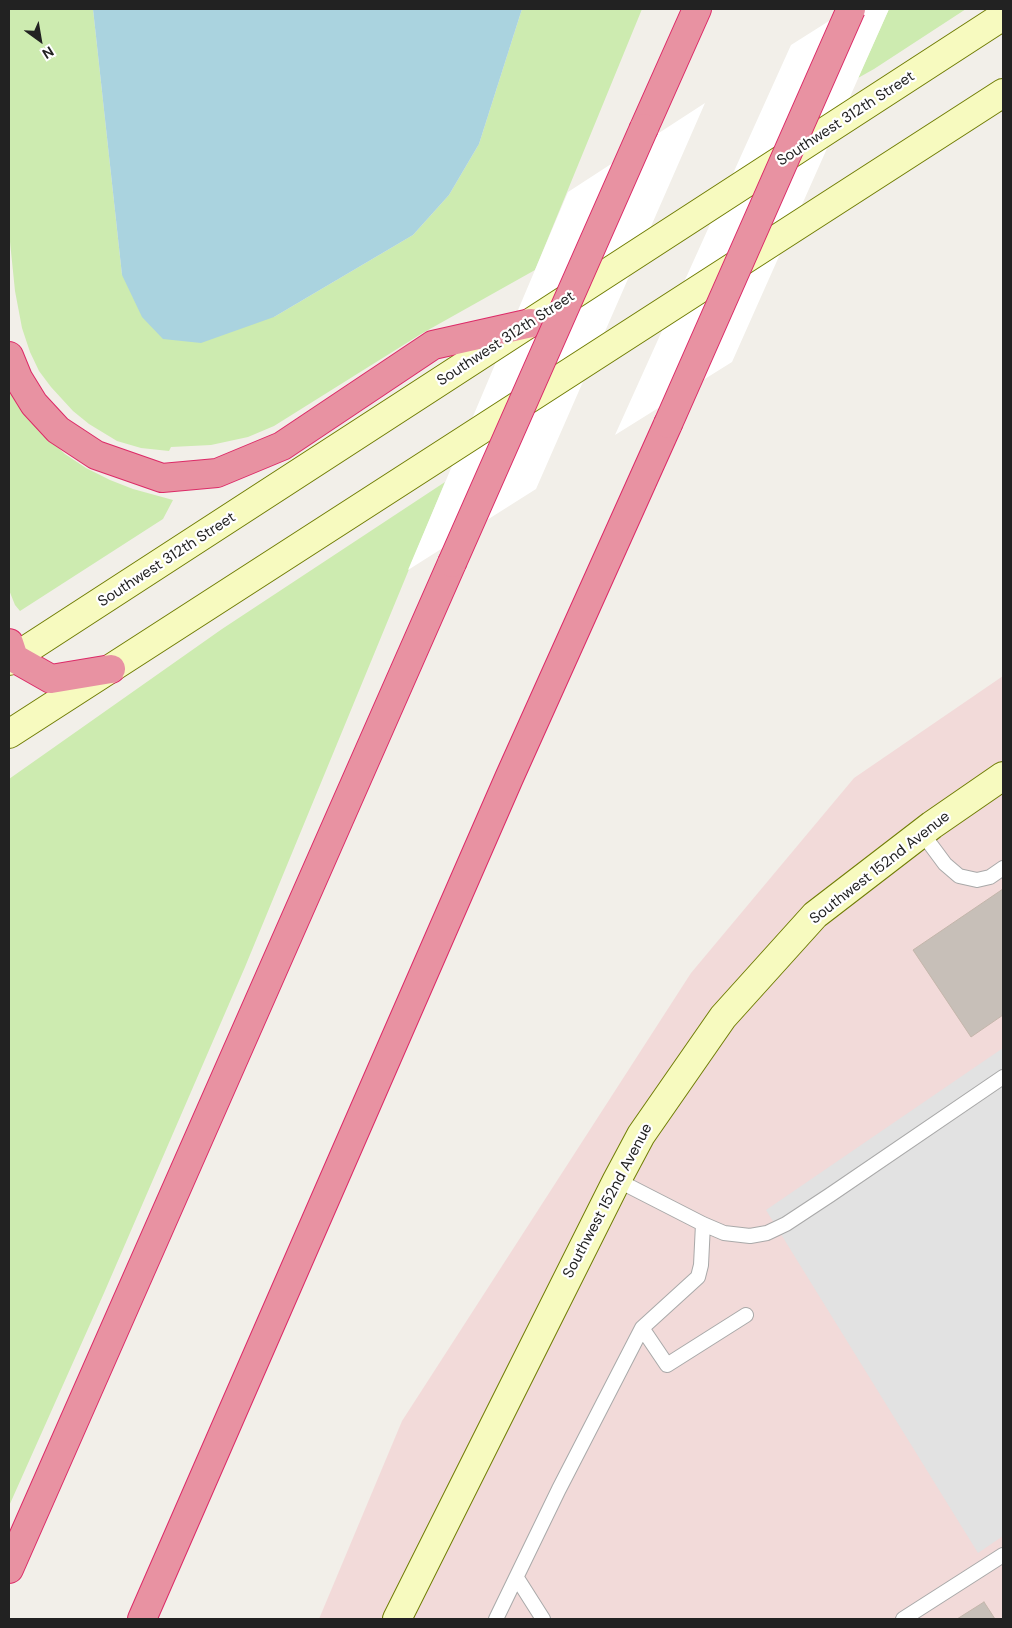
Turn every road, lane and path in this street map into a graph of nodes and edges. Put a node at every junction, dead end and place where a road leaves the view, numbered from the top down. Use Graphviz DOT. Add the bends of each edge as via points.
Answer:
graph roads {
  1 [pos="680,9"];
  2 [pos="697,9"];
  3 [pos="851,9"];
  4 [pos="1003,16"];
  5 [pos="1003,93"];
  6 [pos="644,128"];
  7 [pos="531,323"];
  8 [pos="9,356"];
  9 [pos="10,654"];
  10 [pos="111,669"];
  11 [pos="9,734"];
  12 [pos="1003,776"];
  13 [pos="922,833"];
  14 [pos="1003,868"];
  15 [pos="1003,1077"];
  16 [pos="616,1180"];
  17 [pos="703,1224"];
  18 [pos="746,1315"];
  19 [pos="642,1328"];
  20 [pos="1003,1555"];
  21 [pos="9,1569"];
  22 [pos="517,1578"];
  23 [pos="142,1619"];
  24 [pos="397,1619"];
  25 [pos="496,1619"];
  26 [pos="543,1619"];
  27 [pos="903,1619"];
  1 -- 6 [label="highway"];
  2 -- 6 [label="highway"];
  3 -- 23 [label="highway, bridge" via="509,778"];
  4 -- 7 [label="main road, Southwest 312th Street"];
  5 -- 10 [label="main road"];
  6 -- 21 [label="highway, bridge"];
  7 -- 8 [label="highway" via="433,345 282,446 217,473 162,478 96,454 58,430 34,404"];
  7 -- 9 [label="main road, Southwest 312th Street"];
  9 -- 10 [label="highway" via="50,679"];
  10 -- 11 [label="main road"];
  12 -- 13 [label="main road, Southwest 152nd Avenue"];
  13 -- 14 [label="lane" via="945,864 959,876 977,880 990,877"];
  13 -- 16 [label="main road, Southwest 152nd Avenue" via="815,915 723,1017 640,1135"];
  15 -- 17 [label="lane" via="786,1224 750,1236 724,1233"];
  16 -- 17 [label="lane"];
  16 -- 24 [label="main road, Southwest 152nd Avenue"];
  17 -- 19 [label="lane" via="702,1265 698,1277"];
  18 -- 19 [label="lane" via="667,1365"];
  19 -- 22 [label="lane"];
  20 -- 27 [label="lane"];
  22 -- 25 [label="lane"];
  22 -- 26 [label="lane"];
}
